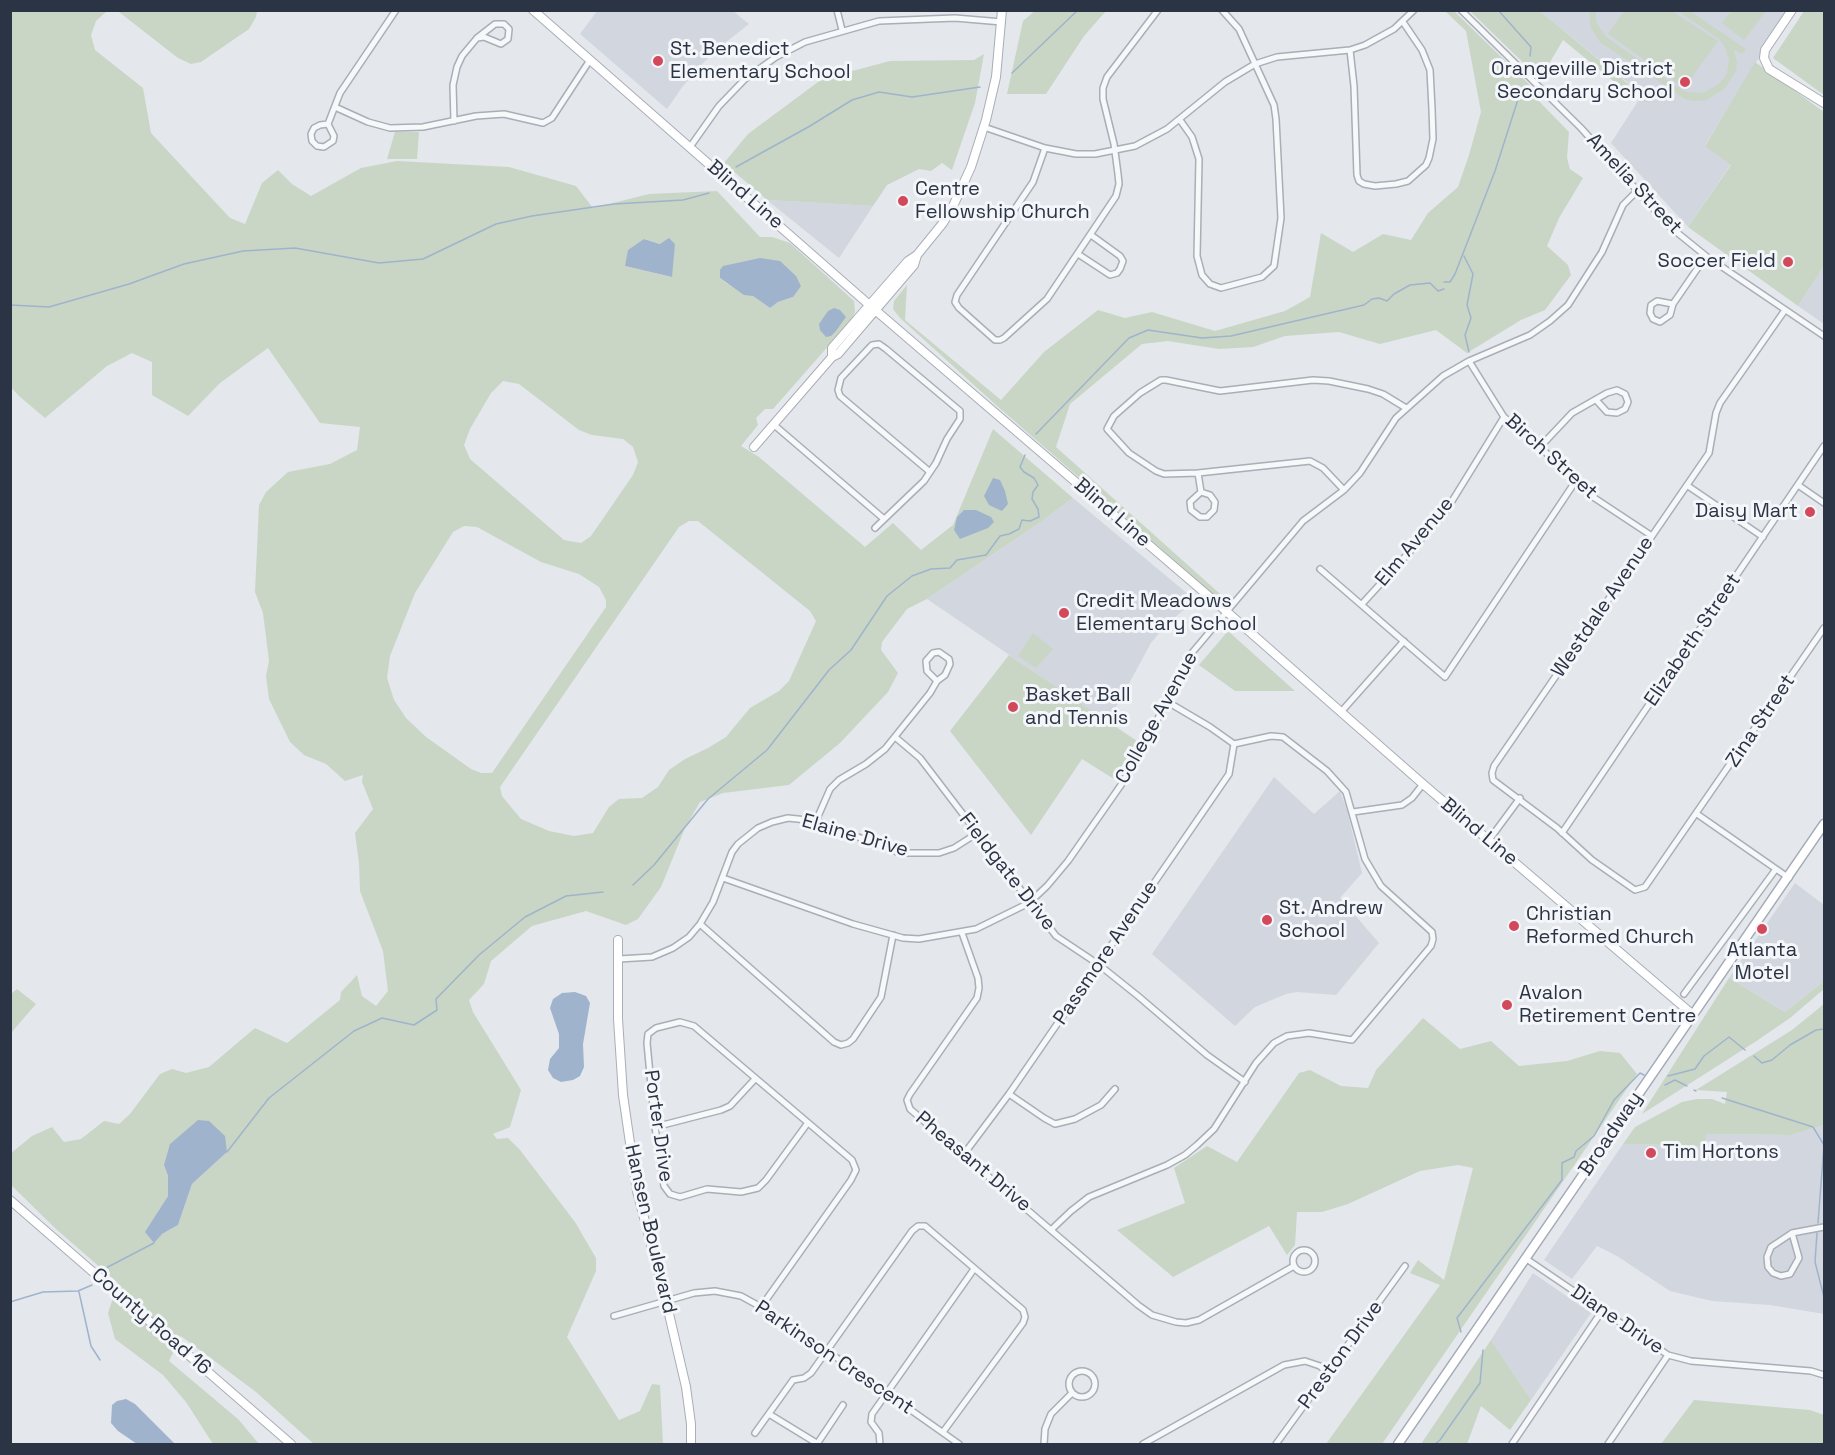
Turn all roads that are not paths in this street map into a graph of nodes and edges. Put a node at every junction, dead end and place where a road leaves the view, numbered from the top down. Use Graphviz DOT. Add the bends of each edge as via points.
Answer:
graph roads {
  1 [pos="396,10"];
  2 [pos="533,10"];
  3 [pos="837,10"];
  4 [pos="1002,10"];
  5 [pos="1158,10"];
  6 [pos="1222,10"];
  7 [pos="1414,10"];
  8 [pos="1461,10"];
  9 [pos="1792,10"];
  10 [pos="1002,22"];
  11 [pos="1403,22"];
  12 [pos="842,30"];
  13 [pos="477,38"];
  14 [pos="1350,50"];
  15 [pos="590,60"];
  16 [pos="1255,64"];
  17 [pos="1824,103"];
  18 [pos="335,107"];
  19 [pos="1180,120"];
  20 [pos="454,121"];
  21 [pos="328,124"];
  22 [pos="984,127"];
  23 [pos="690,147"];
  24 [pos="1045,148"];
  25 [pos="1115,152"];
  26 [pos="1638,190"];
  27 [pos="1091,235"];
  28 [pos="1078,254"];
  29 [pos="1706,256"];
  30 [pos="1673,304"];
  31 [pos="873,308"];
  32 [pos="1785,310"];
  33 [pos="1824,336"];
  34 [pos="1469,362"];
  35 [pos="1597,401"];
  36 [pos="1406,408"];
  37 [pos="1504,417"];
  38 [pos="773,424"];
  39 [pos="1824,446"];
  40 [pos="753,447"];
  41 [pos="1540,447"];
  42 [pos="930,472"];
  43 [pos="1198,473"];
  44 [pos="1575,482"];
  45 [pos="1798,485"];
  46 [pos="1688,486"];
  47 [pos="1344,490"];
  48 [pos="1201,492"];
  49 [pos="1824,502"];
  50 [pos="884,519"];
  51 [pos="875,528"];
  52 [pos="1652,536"];
  53 [pos="1763,537"];
  54 [pos="1320,569"];
  55 [pos="1362,604"];
  56 [pos="1226,611"];
  57 [pos="1824,627"];
  58 [pos="1404,641"];
  59 [pos="937,681"];
  60 [pos="1166,700"];
  61 [pos="1341,712"];
  62 [pos="895,737"];
  63 [pos="1233,744"];
  64 [pos="1423,784"];
  65 [pos="1520,798"];
  66 [pos="1353,812"];
  67 [pos="1697,814"];
  68 [pos="816,821"];
  69 [pos="1824,824"];
  70 [pos="1562,833"];
  71 [pos="976,834"];
  72 [pos="1489,840"];
  73 [pos="1776,869"];
  74 [pos="723,878"];
  75 [pos="1789,878"];
  76 [pos="1029,903"];
  77 [pos="700,924"];
  78 [pos="962,933"];
  79 [pos="893,935"];
  80 [pos="618,940"];
  81 [pos="619,959"];
  82 [pos="1098,964"];
  83 [pos="1684,994"];
  84 [pos="1692,1014"];
  85 [pos="755,1079"];
  86 [pos="1245,1082"];
  87 [pos="1115,1089"];
  88 [pos="1009,1094"];
  89 [pos="807,1124"];
  90 [pos="655,1127"];
  91 [pos="964,1154"];
  92 [pos="10,1200"];
  93 [pos="1824,1227"];
  94 [pos="1051,1230"];
  95 [pos="1792,1233"];
  96 [pos="1525,1258"];
  97 [pos="1294,1266"];
  98 [pos="1405,1266"];
  99 [pos="974,1269"];
  100 [pos="666,1301"];
  101 [pos="761,1307"];
  102 [pos="1602,1311"];
  103 [pos="614,1316"];
  104 [pos="827,1351"];
  105 [pos="1668,1355"];
  106 [pos="1328,1373"];
  107 [pos="1824,1375"];
  108 [pos="1072,1393"];
  109 [pos="888,1394"];
  110 [pos="843,1405"];
  111 [pos="769,1414"];
  112 [pos="943,1432"];
  113 [pos="755,1433"];
  114 [pos="291,1444"];
  115 [pos="691,1444"];
  116 [pos="817,1444"];
  117 [pos="880,1444"];
  118 [pos="959,1444"];
  119 [pos="1044,1444"];
  120 [pos="1143,1444"];
  121 [pos="1276,1444"];
  122 [pos="1398,1444"];
  123 [pos="1512,1444"];
  124 [pos="1608,1444"];
  1 -- 18 [label="street" via="340,93"];
  2 -- 15 [label="street, Blind Line"];
  3 -- 12 [label="street"];
  4 -- 10 [label="street"];
  5 -- 25 [label="street" via="1107,77 1103,88 1102,99"];
  6 -- 16 [label="street" via="1239,29"];
  7 -- 11 [label="street"];
  8 -- 26 [label="street, Amelia Street"];
  9 -- 17 [label="street" via="1764,58 1769,69"];
  10 -- 12 [label="street" via="918,16"];
  10 -- 22 [label="street" via="996,77"];
  11 -- 14 [label="street" via="1374,41"];
  11 -- 14 [label="street" via="1430,70 1432,109 1429,158 1408,180 1375,186 1359,181"];
  12 -- 23 [label="street" via="794,47 755,71 728,96"];
  13 -- 13 [label="street" via="495,24 504,24 509,29 508,39 501,44"];
  13 -- 20 [label="street" via="457,67"];
  14 -- 16 [label="street" via="1278,57"];
  15 -- 20 [label="street" via="552,118 543,123 504,114"];
  15 -- 23 [label="street, Blind Line"];
  16 -- 19 [label="street" via="1225,82"];
  16 -- 19 [label="street" via="1274,105 1281,218 1274,266 1262,277 1221,288 1210,284 1202,274 1197,256 1199,159 1192,137"];
  18 -- 20 [label="street" via="390,128"];
  18 -- 21 [label="street"];
  19 -- 25 [label="street" via="1154,137"];
  21 -- 21 [label="street" via="333,141 324,147 317,146 311,134 314,128"];
  22 -- 24 [label="street"];
  22 -- 31 [label="street" via="971,167 943,223"];
  23 -- 31 [label="street, Blind Line"];
  24 -- 25 [label="street" via="1076,154"];
  24 -- 28 [label="street" via="1033,182 955,302 995,340 1000,340 1047,299"];
  25 -- 27 [label="street" via="1119,184 1116,196"];
  26 -- 29 [label="street, Amelia Street" via="1670,226"];
  26 -- 34 [label="street, College Avenue" via="1623,205 1602,252 1568,305 1530,335"];
  27 -- 28 [label="street"];
  27 -- 28 [label="street" via="1120,256 1120,269 1110,276"];
  29 -- 30 [label="street"];
  29 -- 32 [label="street, Amelia Street"];
  30 -- 30 [label="street" via="1658,301 1651,305 1653,319 1660,322 1670,315"];
  31 -- 38 [label="street" via="832,348 832,357"];
  31 -- 56 [label="street, Blind Line"];
  32 -- 33 [label="street, Amelia Street"];
  32 -- 46 [label="street, Westdale Avenue" via="1720,403 1709,453"];
  34 -- 36 [label="street, College Avenue" via="1443,376"];
  34 -- 37 [label="street, Birch Street"];
  35 -- 35 [label="street" via="1608,412 1617,413 1628,402 1625,394 1617,390"];
  35 -- 41 [label="street" via="1572,413"];
  36 -- 43 [label="street" via="1383,394 1329,381 1220,391 1161,380 1114,416 1107,429 1129,453 1164,474"];
  36 -- 47 [label="street, College Avenue"];
  37 -- 41 [label="street, Birch Street"];
  37 -- 55 [label="street, Elm Avenue" via="1444,514"];
  38 -- 40 [label="street"];
  38 -- 50 [label="street"];
  39 -- 45 [label="street, Elizabeth Street"];
  41 -- 44 [label="street, Birch Street"];
  42 -- 42 [label="street" via="840,396 841,378 867,349 879,344 960,411 960,419"];
  42 -- 50 [label="street"];
  43 -- 47 [label="street" via="1310,461 1323,468"];
  43 -- 48 [label="street"];
  44 -- 52 [label="street, Birch Street"];
  44 -- 58 [label="street" via="1445,677"];
  45 -- 49 [label="street"];
  45 -- 53 [label="street, Elizabeth Street"];
  46 -- 52 [label="street, Westdale Avenue"];
  46 -- 53 [label="street"];
  47 -- 56 [label="street, College Avenue" via="1303,521"];
  48 -- 48 [label="street" via="1190,502 1191,510 1207,517 1215,502"];
  50 -- 51 [label="street"];
  52 -- 65 [label="street, Westdale Avenue" via="1494,766 1493,780"];
  53 -- 70 [label="street, Elizabeth Street"];
  54 -- 55 [label="street"];
  55 -- 58 [label="street"];
  56 -- 60 [label="street, College Avenue" via="1191,654"];
  56 -- 61 [label="street, Blind Line"];
  57 -- 67 [label="street, Zina Street"];
  58 -- 61 [label="street"];
  59 -- 59 [label="street" via="950,664 939,652 926,661 927,671"];
  59 -- 62 [label="street"];
  60 -- 63 [label="street"];
  60 -- 76 [label="street, College Avenue" via="1121,785 1068,861"];
  61 -- 64 [label="street, Blind Line"];
  62 -- 68 [label="street" via="830,789"];
  62 -- 71 [label="street, Fieldgate Drive" via="920,758"];
  63 -- 66 [label="street" via="1283,737 1338,782"];
  63 -- 82 [label="street, Passmore Avenue" via="1229,774"];
  64 -- 66 [label="street" via="1402,805"];
  64 -- 72 [label="street, Blind Line"];
  65 -- 70 [label="street"];
  65 -- 72 [label="street"];
  66 -- 86 [label="street" via="1365,859 1381,886 1432,932 1431,946 1352,1040 1309,1033 1287,1036 1268,1049"];
  67 -- 70 [label="street, Zina Street" via="1652,879 1635,890"];
  67 -- 73 [label="street"];
  68 -- 71 [label="street, Elaine Drive" via="900,853 939,854"];
  68 -- 74 [label="street, Elaine Drive" via="788,818 758,828 732,852"];
  69 -- 75 [label="main road, Broadway"];
  71 -- 76 [label="street, Fieldgate Drive"];
  72 -- 84 [label="street, Blind Line"];
  73 -- 75 [label="street"];
  73 -- 83 [label="street"];
  74 -- 77 [label="street"];
  74 -- 79 [label="street, College Avenue"];
  75 -- 84 [label="main road, Broadway"];
  76 -- 78 [label="street, College Avenue"];
  76 -- 82 [label="street, Fieldgate Drive" via="1056,936"];
  77 -- 79 [label="street" via="841,1045 853,1039 881,997"];
  77 -- 81 [label="street" via="673,948 652,957"];
  78 -- 79 [label="street, College Avenue" via="919,939"];
  78 -- 91 [label="street, Pheasant Drive" via="978,978 977,998 907,1100 910,1109"];
  80 -- 81 [label="street, Hansen Boulevard"];
  81 -- 100 [label="street, Hansen Boulevard" via="623,1095 637,1191"];
  82 -- 86 [label="street, Fieldgate Drive"];
  82 -- 88 [label="street, Passmore Avenue"];
  84 -- 96 [label="main road, Broadway"];
  85 -- 89 [label="street"];
  85 -- 90 [label="street" via="730,1106"];
  85 -- 90 [label="street, Porter Drive" via="694,1026 680,1022 656,1028 646,1037"];
  86 -- 94 [label="street" via="1214,1129 1185,1155 1089,1197"];
  87 -- 88 [label="street" via="1101,1105 1075,1119 1055,1124"];
  88 -- 91 [label="street, Passmore Avenue"];
  89 -- 90 [label="street, Porter Drive" via="758,1188 741,1192 707,1189 675,1197 664,1186"];
  89 -- 101 [label="street" via="852,1160 856,1170"];
  91 -- 94 [label="street, Pheasant Drive"];
  92 -- 114 [label="street, County Road 16"];
  93 -- 95 [label="street"];
  94 -- 97 [label="street, Pheasant Drive" via="1138,1305 1152,1315 1176,1322 1199,1320"];
  95 -- 95 [label="street" via="1771,1247 1767,1257 1768,1267 1781,1276 1790,1274 1799,1258"];
  96 -- 102 [label="street, Diane Drive"];
  96 -- 122 [label="main road, Broadway"];
  97 -- 97 [label="street" via="1307,1271 1314,1265 1313,1255 1300,1251"];
  98 -- 106 [label="street, Preston Drive"];
  99 -- 104 [label="street" via="925,1226 918,1226"];
  99 -- 109 [label="street"];
  99 -- 112 [label="street" via="1023,1310 1025,1317"];
  100 -- 101 [label="street, Parkinson Crescent" via="715,1291 741,1296"];
  100 -- 103 [label="street, Parkinson Crescent"];
  100 -- 115 [label="street, Hansen Boulevard" via="686,1386"];
  101 -- 104 [label="street, Parkinson Crescent"];
  102 -- 105 [label="street, Diane Drive"];
  102 -- 123 [label="street"];
  104 -- 109 [label="street, Parkinson Crescent"];
  104 -- 111 [label="street" via="811,1373 793,1380"];
  105 -- 107 [label="street, Diane Drive" via="1690,1361"];
  105 -- 124 [label="street"];
  106 -- 120 [label="street" via="1305,1361 1284,1365"];
  106 -- 121 [label="street, Preston Drive"];
  108 -- 108 [label="street" via="1072,1375 1082,1371 1092,1376 1094,1387 1089,1395 1080,1397"];
  108 -- 119 [label="street" via="1051,1414"];
  109 -- 112 [label="street, Parkinson Crescent"];
  109 -- 117 [label="street" via="871,1418"];
  110 -- 116 [label="street"];
  111 -- 113 [label="street"];
  111 -- 116 [label="street"];
  112 -- 118 [label="street, Parkinson Crescent"];
}
